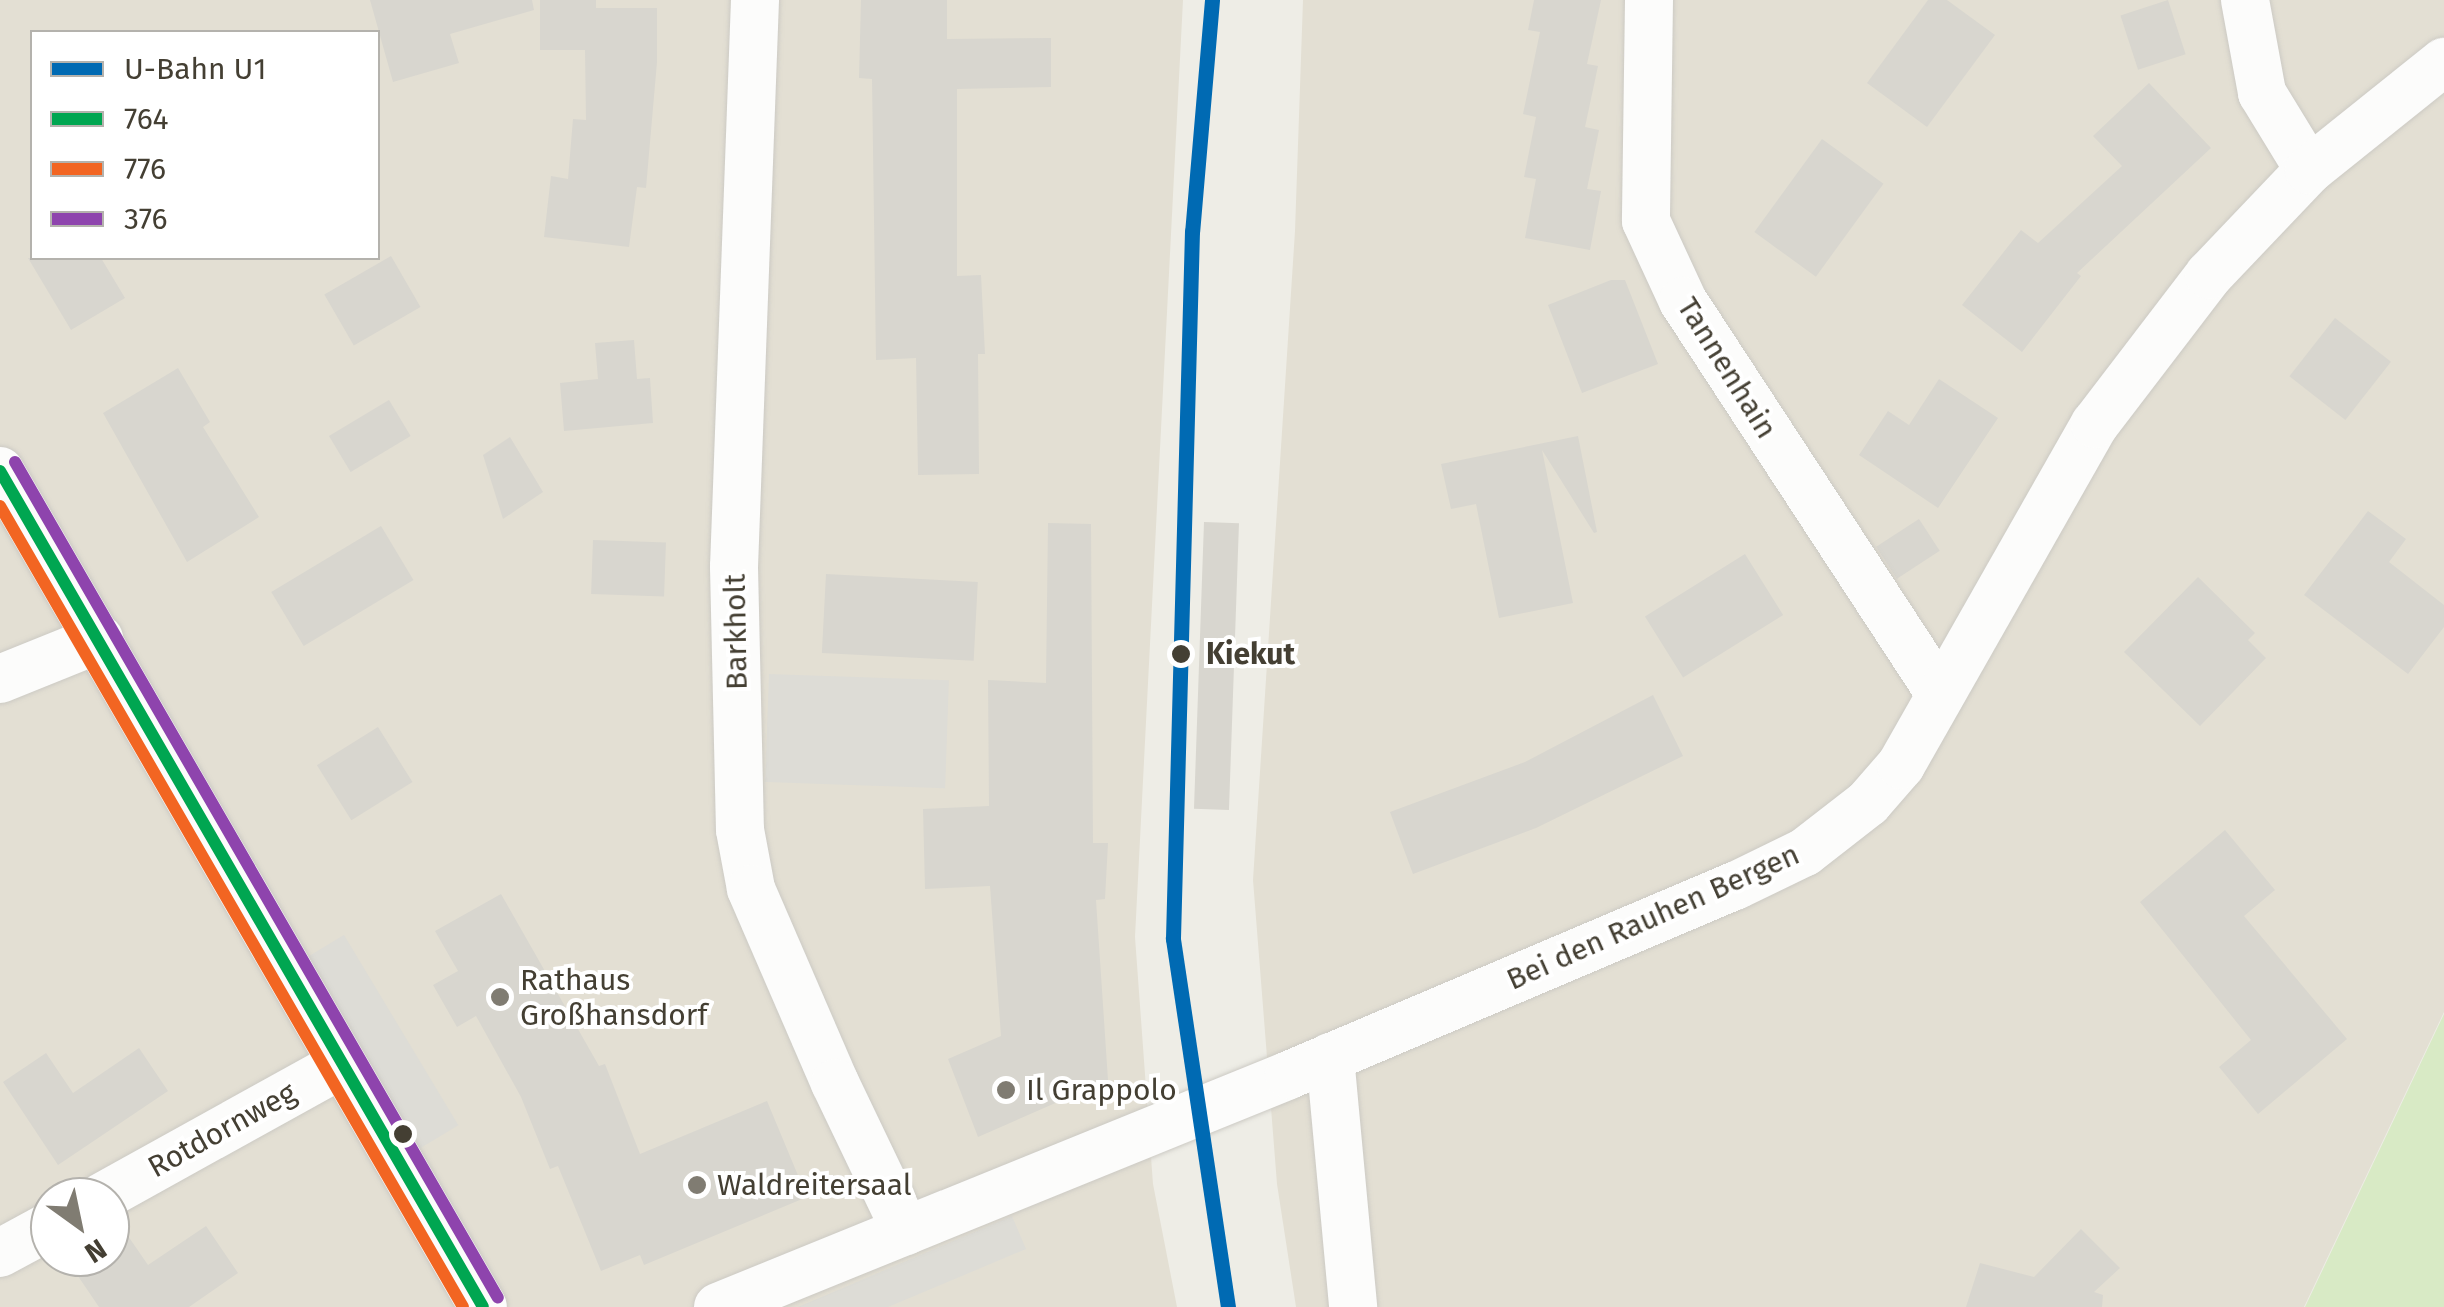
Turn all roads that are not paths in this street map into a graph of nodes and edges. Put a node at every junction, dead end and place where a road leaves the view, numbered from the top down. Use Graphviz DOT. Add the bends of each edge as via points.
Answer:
graph roads {
  1 [pos="754,0"];
  2 [pos="1649,0"];
  3 [pos="2245,0"];
  4 [pos="2444,62"];
  5 [pos="2309,170"];
  6 [pos="0,470"];
  7 [pos="99,640"];
  8 [pos="0,679"];
  9 [pos="1940,694"];
  10 [pos="342,1064"];
  11 [pos="1310,1066"];
  12 [pos="130,1181"];
  13 [pos="906,1230"];
  14 [pos="30,1237"];
  15 [pos="0,1254"];
  16 [pos="483,1307"];
  17 [pos="718,1307"];
  18 [pos="1353,1307"];
  1 -- 13 [label="street, Barkholt" via="734,567 740,830 752,889"];
  2 -- 9 [label="street, Tannenhain" via="1646,221 1683,301"];
  3 -- 5 [label="street" via="2262,94"];
  4 -- 5 [label="street, Bei den Rauhen Bergen"];
  5 -- 9 [label="street, Bei den Rauhen Bergen" via="2210,275 2094,424"];
  6 -- 7 [label="street"];
  7 -- 8 [label="street"];
  7 -- 10 [label="street"];
  9 -- 11 [label="street, Bei den Rauhen Bergen" via="1901,765 1868,803 1805,852"];
  10 -- 12 [label="street, Rotdornweg"];
  10 -- 16 [label="street"];
  11 -- 13 [label="street, Bei den Rauhen Bergen"];
  11 -- 18 [label="street"];
  13 -- 17 [label="street, Bei den Rauhen Bergen"];
  14 -- 15 [label="street"];
}
